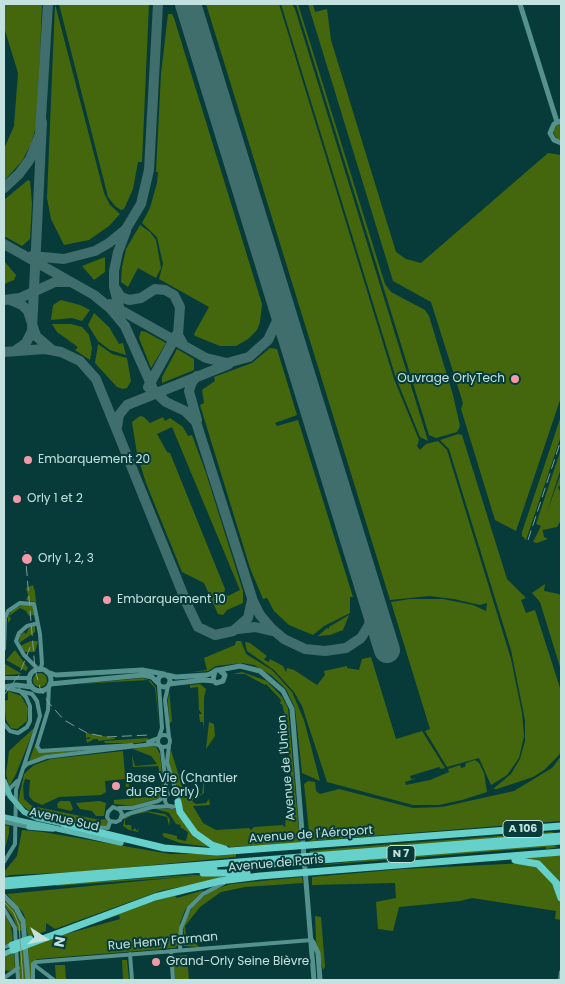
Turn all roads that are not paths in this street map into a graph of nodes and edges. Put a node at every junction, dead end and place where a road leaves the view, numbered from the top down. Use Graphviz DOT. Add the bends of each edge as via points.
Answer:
graph roads {
  1 [pos="520,4"];
  2 [pos="559,122"];
  3 [pos="561,143"];
  4 [pos="35,624"];
  5 [pos="5,626"];
  6 [pos="4,649"];
  7 [pos="40,670"];
  8 [pos="217,670"];
  9 [pos="47,672"];
  10 [pos="165,675"];
  11 [pos="225,677"];
  12 [pos="4,678"];
  13 [pos="30,678"];
  14 [pos="214,681"];
  15 [pos="158,684"];
  16 [pos="50,685"];
  17 [pos="168,685"];
  18 [pos="4,687"];
  19 [pos="32,687"];
  20 [pos="279,687"];
  21 [pos="17,689"];
  22 [pos="4,724"];
  23 [pos="169,737"];
  24 [pos="159,738"];
  25 [pos="144,744"];
  26 [pos="159,745"];
  27 [pos="169,746"];
  28 [pos="22,770"];
  29 [pos="19,779"];
  30 [pos="4,782"];
  31 [pos="4,794"];
  32 [pos="167,795"];
  33 [pos="177,799"];
  34 [pos="170,806"];
  35 [pos="116,808"];
  36 [pos="4,817"];
  37 [pos="121,818"];
  38 [pos="110,821"];
  39 [pos="4,822"];
  40 [pos="28,824"];
  41 [pos="64,824"];
  42 [pos="561,826"];
  43 [pos="561,831"];
  44 [pos="484,833"];
  45 [pos="561,836"];
  46 [pos="561,841"];
  47 [pos="121,843"];
  48 [pos="337,844"];
  49 [pos="561,848"];
  50 [pos="187,851"];
  51 [pos="235,852"];
  52 [pos="561,852"];
  53 [pos="488,858"];
  54 [pos="4,862"];
  55 [pos="191,866"];
  56 [pos="180,871"];
  57 [pos="330,871"];
  58 [pos="235,878"];
  59 [pos="554,879"];
  60 [pos="4,881"];
  61 [pos="4,886"];
  62 [pos="561,888"];
  63 [pos="4,896"];
  64 [pos="561,898"];
  65 [pos="4,909"];
  66 [pos="312,940"];
  67 [pos="4,947"];
  68 [pos="13,948"];
  69 [pos="180,950"];
  70 [pos="171,951"];
  71 [pos="4,954"];
  72 [pos="130,954"];
  73 [pos="32,964"];
  74 [pos="18,968"];
  75 [pos="561,972"];
  76 [pos="4,979"];
  77 [pos="18,980"];
  78 [pos="28,980"];
  79 [pos="33,980"];
  80 [pos="54,980"];
  81 [pos="132,980"];
  82 [pos="173,980"];
  83 [pos="314,980"];
  84 [pos="320,980"];
  85 [pos="560,980"];
  1 -- 2 [label="street"];
  2 -- 3 [label="street" via="552,126 550,133"];
  4 -- 7 [label="street" via="27,626 16,639 24,655"];
  5 -- 6 [label="street"];
  5 -- 7 [label="street" via="6,615 12,607 22,603 35,605"];
  7 -- 9 [label="street, Avenue de l'Union"];
  7 -- 13 [label="street"];
  8 -- 10 [label="street, Avenue de l'Union" via="207,675"];
  8 -- 11 [label="street"];
  8 -- 14 [label="street" via="212,677"];
  8 -- 20 [label="street, Avenue de l'Union" via="240,666 252,668 265,674"];
  9 -- 10 [label="street, Avenue de l'Union" via="52,675 142,670"];
  9 -- 16 [label="street"];
  10 -- 15 [label="street" via="159,677"];
  10 -- 17 [label="street" via="170,680"];
  11 -- 14 [label="street" via="221,683"];
  11 -- 20 [label="street" via="234,670 247,670"];
  12 -- 13 [label="street"];
  13 -- 19 [label="street"];
  14 -- 17 [label="street"];
  15 -- 16 [label="street" via="152,677 143,675"];
  15 -- 17 [label="street"];
  15 -- 24 [label="street" via="162,728"];
  16 -- 19 [label="street" via="41,691"];
  16 -- 25 [label="street" via="48,710 37,748 42,751"];
  17 -- 23 [label="street" via="165,700"];
  18 -- 19 [label="street" via="16,684"];
  18 -- 21 [label="street"];
  20 -- 66 [label="street, Avenue de l'Union" via="288,699 293,715"];
  21 -- 22 [label="street" via="28,701 30,720 27,727 18,733 8,730"];
  21 -- 28 [label="street" via="35,697 40,716"];
  23 -- 24 [label="street"];
  23 -- 27 [label="street"];
  24 -- 25 [label="street"];
  24 -- 26 [label="street"];
  25 -- 26 [label="street"];
  25 -- 28 [label="street" via="52,756 27,764"];
  26 -- 27 [label="street"];
  26 -- 32 [label="street"];
  27 -- 33 [label="street" via="167,762"];
  28 -- 29 [label="street"];
  29 -- 31 [label="street"];
  29 -- 54 [label="street" via="15,801 16,839"];
  30 -- 41 [label="main road" via="10,796 24,812"];
  32 -- 33 [label="street" via="173,793"];
  32 -- 34 [label="street" via="165,801"];
  32 -- 35 [label="street" via="132,808"];
  33 -- 34 [label="street"];
  33 -- 51 [label="highway" via="183,817 199,838"];
  34 -- 37 [label="street" via="152,807"];
  35 -- 37 [label="street" via="121,812"];
  35 -- 38 [label="street" via="108,812"];
  36 -- 40 [label="main road, Avenue Sud"];
  37 -- 38 [label="street" via="116,822"];
  38 -- 41 [label="street" via="110,826 104,829"];
  39 -- 40 [label="street"];
  40 -- 47 [label="main road, Avenue Sud"];
  41 -- 50 [label="highway, Avenue de l'Aéroport"];
  42 -- 44 [label="highway, Avenue de l'Aéroport / A 106"];
  43 -- 44 [label="highway"];
  44 -- 48 [label="highway, Avenue de l'Aéroport"];
  45 -- 55 [label="highway, N 7"];
  46 -- 56 [label="highway, N 7"];
  47 -- 50 [label="highway" via="164,851"];
  48 -- 51 [label="highway, Avenue de l'Aéroport"];
  48 -- 55 [label="highway" via="332,848 206,861"];
  49 -- 53 [label="highway" via="496,854"];
  50 -- 51 [label="highway, Avenue de l'Aéroport"];
  52 -- 53 [label="highway, Avenue de Paris"];
  53 -- 57 [label="highway, Avenue de Paris"];
  53 -- 59 [label="highway" via="533,862 544,867"];
  55 -- 60 [label="highway, N 7"];
  56 -- 57 [label="highway" via="220,874 321,868"];
  56 -- 61 [label="highway, N 7"];
  57 -- 58 [label="highway, Avenue de Paris"];
  58 -- 68 [label="highway, Avenue de Paris" via="169,893"];
  58 -- 69 [label="street" via="210,889 189,908 181,928"];
  59 -- 62 [label="highway"];
  59 -- 64 [label="highway"];
  63 -- 78 [label="street" via="23,921"];
  65 -- 74 [label="street" via="14,928"];
  66 -- 69 [label="street, Rue Henry Farman"];
  66 -- 83 [label="street, Avenue de l'Union"];
  66 -- 84 [label="street, Avenue de l'Union" via="318,953"];
  67 -- 68 [label="street"];
  68 -- 71 [label="main road"];
  69 -- 70 [label="street, Rue Henry Farman"];
  70 -- 72 [label="street, Rue Henry Farman"];
  70 -- 82 [label="street"];
  72 -- 73 [label="street, Rue Henry Farman"];
  72 -- 81 [label="street"];
  73 -- 79 [label="street"];
  73 -- 80 [label="street"];
  74 -- 76 [label="street"];
  74 -- 77 [label="street"];
  75 -- 85 [label="street"];
}
